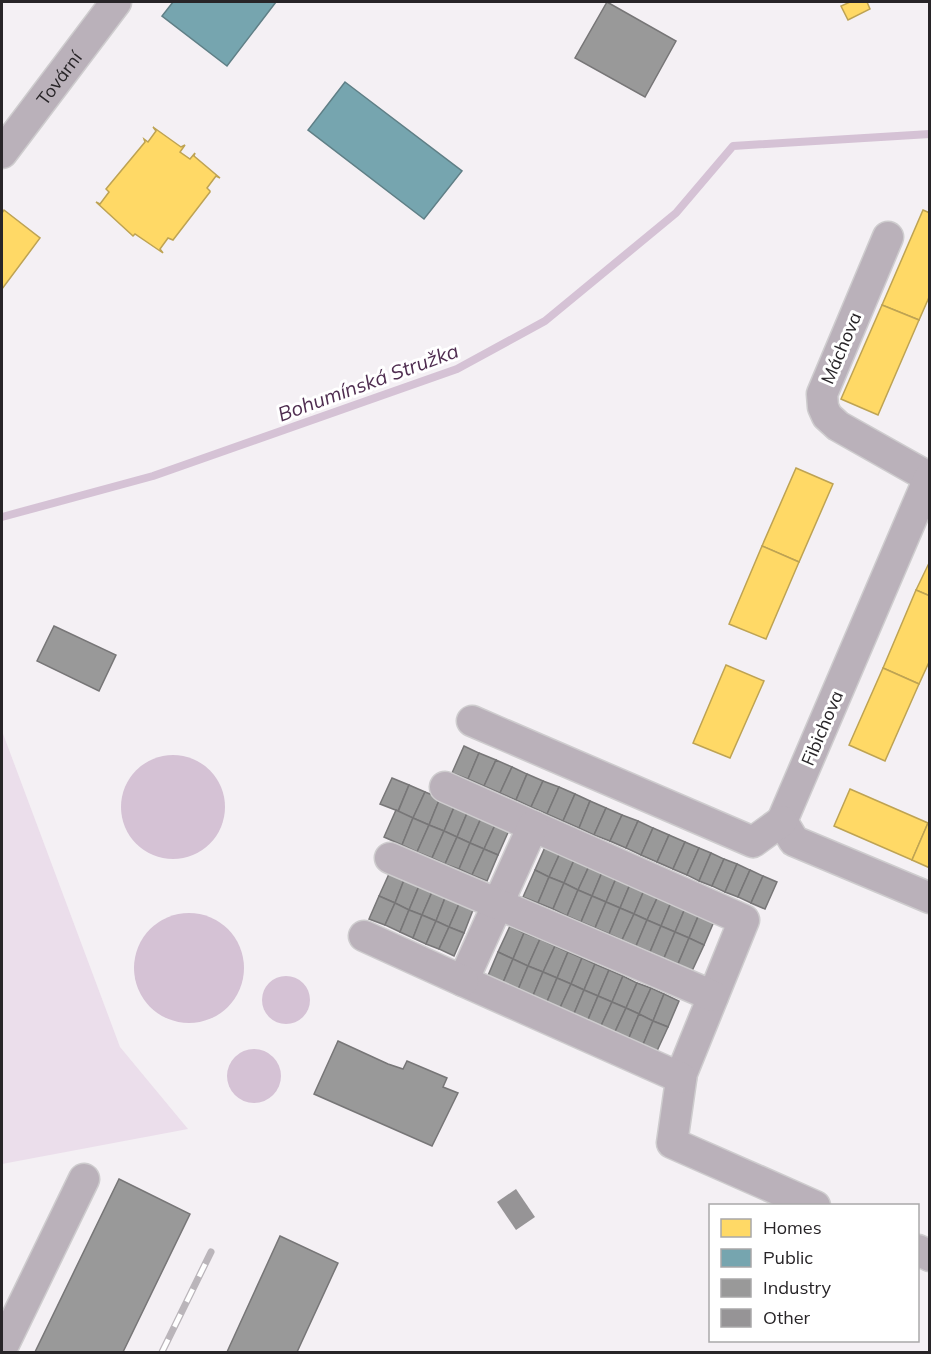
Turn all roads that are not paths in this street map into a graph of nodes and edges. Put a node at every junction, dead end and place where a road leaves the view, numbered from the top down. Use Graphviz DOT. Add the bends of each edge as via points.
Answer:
graph roads {
  1 [pos="116,2"];
  2 [pos="2,153"];
  3 [pos="888,237"];
  4 [pos="929,478"];
  5 [pos="472,721"];
  6 [pos="445,787"];
  7 [pos="782,821"];
  8 [pos="532,826"];
  9 [pos="390,858"];
  10 [pos="930,898"];
  11 [pos="497,904"];
  12 [pos="364,936"];
  13 [pos="463,981"];
  14 [pos="713,996"];
  15 [pos="681,1078"];
  16 [pos="84,1179"];
  17 [pos="810,1204"];
  18 [pos="2,1348"];
  1 -- 2 [label="street, Tovární"];
  3 -- 4 [label="street, Máchova" via="822,394 823,406 838,426"];
  4 -- 7 [label="street, Fibichova"];
  5 -- 7 [label="street" via="753,842"];
  6 -- 8 [label="street"];
  7 -- 10 [label="street" via="794,840"];
  8 -- 11 [label="street"];
  8 -- 14 [label="street" via="744,920"];
  9 -- 11 [label="street"];
  11 -- 13 [label="street"];
  11 -- 14 [label="street"];
  12 -- 13 [label="street"];
  13 -- 15 [label="street"];
  14 -- 15 [label="street"];
  15 -- 17 [label="street" via="672,1143"];
  16 -- 18 [label="street"];
}
